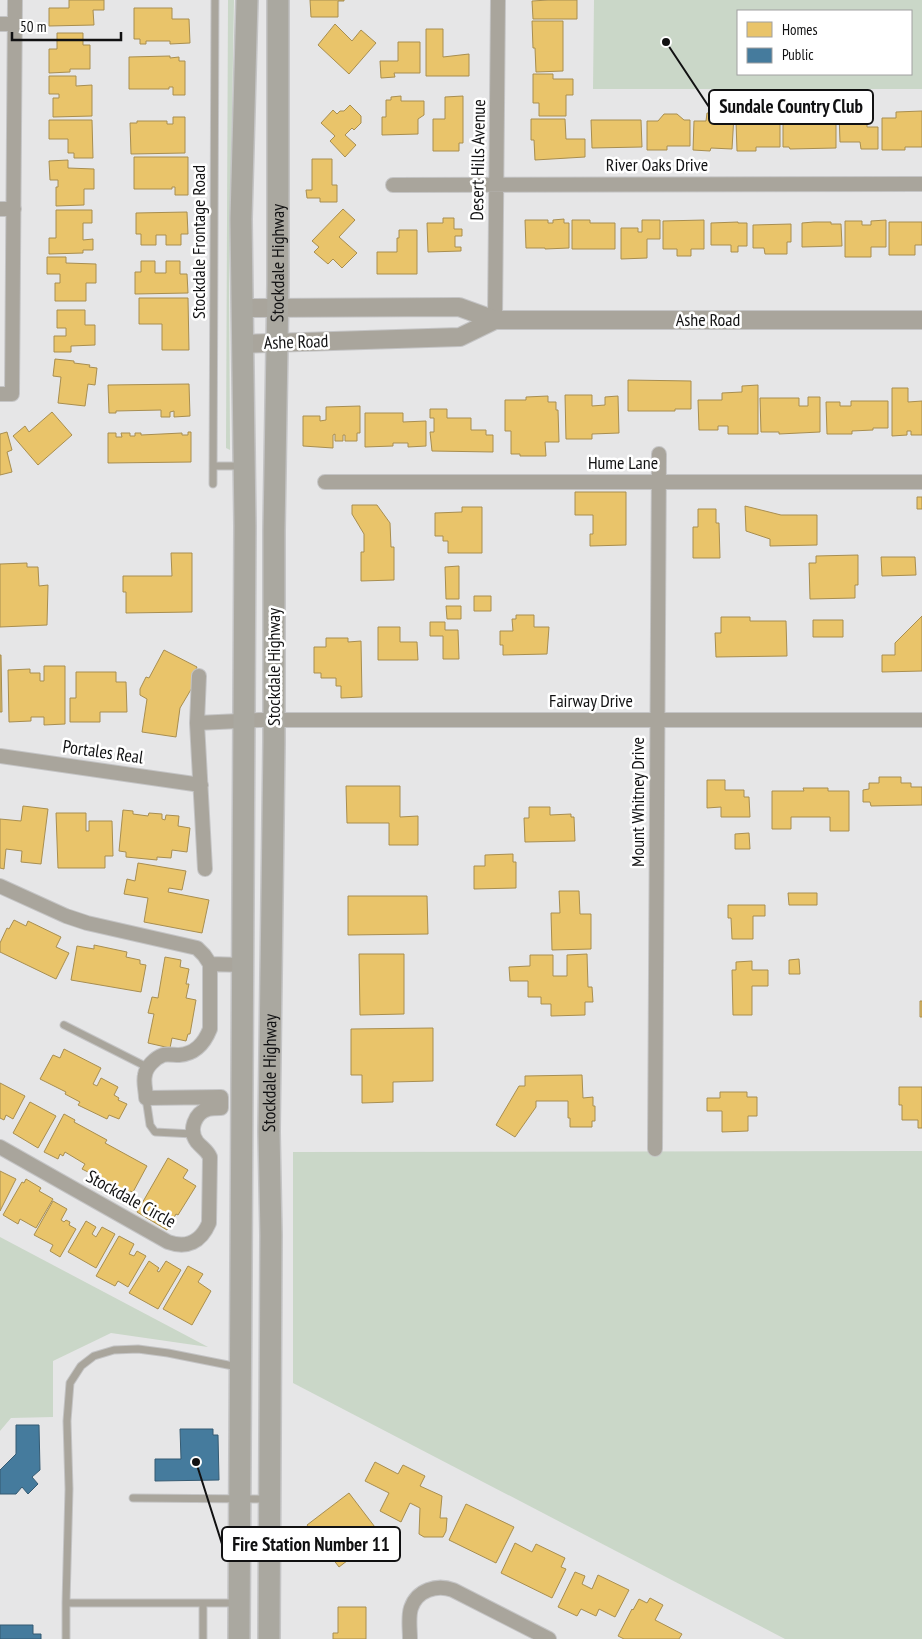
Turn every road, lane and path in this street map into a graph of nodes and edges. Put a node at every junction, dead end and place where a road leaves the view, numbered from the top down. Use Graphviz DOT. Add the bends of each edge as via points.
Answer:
graph roads {
  1 [pos="15,0"];
  2 [pos="215,0"];
  3 [pos="247,0"];
  4 [pos="278,0"];
  5 [pos="498,0"];
  6 [pos="0,24"];
  7 [pos="15,24"];
  8 [pos="393,184"];
  9 [pos="497,184"];
  10 [pos="922,184"];
  11 [pos="7,209"];
  12 [pos="278,307"];
  13 [pos="241,308"];
  14 [pos="495,320"];
  15 [pos="922,320"];
  16 [pos="277,342"];
  17 [pos="242,344"];
  18 [pos="6,394"];
  19 [pos="659,454"];
  20 [pos="213,466"];
  21 [pos="245,466"];
  22 [pos="325,482"];
  23 [pos="659,482"];
  24 [pos="922,482"];
  25 [pos="213,484"];
  26 [pos="199,676"];
  27 [pos="658,719"];
  28 [pos="259,720"];
  29 [pos="922,720"];
  30 [pos="197,723"];
  31 [pos="0,756"];
  32 [pos="201,786"];
  33 [pos="205,869"];
  34 [pos="0,886"];
  35 [pos="210,964"];
  36 [pos="242,965"];
  37 [pos="64,1026"];
  38 [pos="147,1067"];
  39 [pos="146,1098"];
  40 [pos="221,1102"];
  41 [pos="242,1103"];
  42 [pos="193,1134"];
  43 [pos="0,1147"];
  44 [pos="655,1149"];
  45 [pos="241,1282"];
  46 [pos="271,1335"];
  47 [pos="240,1368"];
  48 [pos="133,1498"];
  49 [pos="270,1499"];
  50 [pos="240,1500"];
  51 [pos="66,1603"];
  52 [pos="203,1603"];
  53 [pos="239,1603"];
  54 [pos="66,1639"];
  55 [pos="203,1639"];
  56 [pos="239,1639"];
  57 [pos="269,1639"];
  58 [pos="410,1639"];
  59 [pos="549,1639"];
  1 -- 7 [label="street"];
  2 -- 20 [label="lane, Stockdale Frontage Road"];
  3 -- 13 [label="main road, Stockdale Highway"];
  4 -- 12 [label="main road, Stockdale Highway"];
  5 -- 9 [label="street, Desert Hills Avenue"];
  6 -- 7 [label="street"];
  7 -- 11 [label="street"];
  8 -- 9 [label="street, River Oaks Drive"];
  9 -- 10 [label="street, River Oaks Drive"];
  9 -- 14 [label="street, Desert Hills Avenue"];
  11 -- 18 [label="street"];
  12 -- 13 [label="street, Ashe Road"];
  12 -- 14 [label="street, Ashe Road" via="458,307"];
  12 -- 16 [label="main road, Stockdale Highway"];
  13 -- 17 [label="main road, Stockdale Highway"];
  14 -- 15 [label="street, Ashe Road"];
  14 -- 16 [label="street, Ashe Road" via="460,337"];
  16 -- 17 [label="street, Ashe Road"];
  16 -- 28 [label="main road, Stockdale Highway"];
  17 -- 21 [label="main road, Stockdale Highway"];
  19 -- 23 [label="street, Mount Whitney Drive"];
  20 -- 21 [label="lane"];
  20 -- 25 [label="lane, Stockdale Frontage Road"];
  21 -- 28 [label="main road, Stockdale Highway"];
  22 -- 23 [label="street, Hume Lane"];
  23 -- 24 [label="street, Hume Lane"];
  23 -- 27 [label="street, Mount Whitney Drive"];
  26 -- 30 [label="street"];
  27 -- 28 [label="street, Fairway Drive"];
  27 -- 29 [label="street, Fairway Drive"];
  27 -- 44 [label="street, Mount Whitney Drive"];
  28 -- 30 [label="street, Fairway Drive"];
  28 -- 36 [label="main road, Stockdale Highway"];
  28 -- 46 [label="main road, Stockdale Highway"];
  30 -- 32 [label="street"];
  31 -- 32 [label="street, Portales Real"];
  32 -- 33 [label="street"];
  34 -- 35 [label="street" via="87,923 197,948"];
  35 -- 36 [label="street"];
  35 -- 38 [label="street" via="210,1029 206,1039 192,1052 163,1055"];
  36 -- 41 [label="main road, Stockdale Highway"];
  37 -- 38 [label="lane"];
  38 -- 39 [label="street" via="144,1077"];
  39 -- 40 [label="street" via="221,1097"];
  39 -- 42 [label="lane" via="150,1125 155,1132"];
  40 -- 41 [label="street"];
  40 -- 42 [label="street" via="221,1108 201,1112 195,1119"];
  41 -- 45 [label="main road, Stockdale Highway"];
  42 -- 43 [label="street, Stockdale Circle" via="210,1157 209,1223 205,1233 188,1245 168,1242"];
  45 -- 46 [label="main road, Stockdale Highway" via="253,1304 256,1326"];
  45 -- 47 [label="main road, Stockdale Highway"];
  46 -- 49 [label="main road, Stockdale Highway"];
  47 -- 50 [label="main road, Stockdale Highway"];
  47 -- 51 [label="lane" via="138,1349 114,1350 94,1356 81,1366 70,1383 67,1421"];
  48 -- 50 [label="lane"];
  49 -- 50 [label="lane"];
  49 -- 57 [label="main road, Stockdale Highway"];
  50 -- 53 [label="main road, Stockdale Highway"];
  51 -- 52 [label="lane"];
  51 -- 54 [label="lane"];
  52 -- 53 [label="lane"];
  52 -- 55 [label="lane"];
  53 -- 56 [label="main road, Stockdale Highway"];
  58 -- 59 [label="street" via="411,1606 424,1592 434,1588 446,1588"];
}
